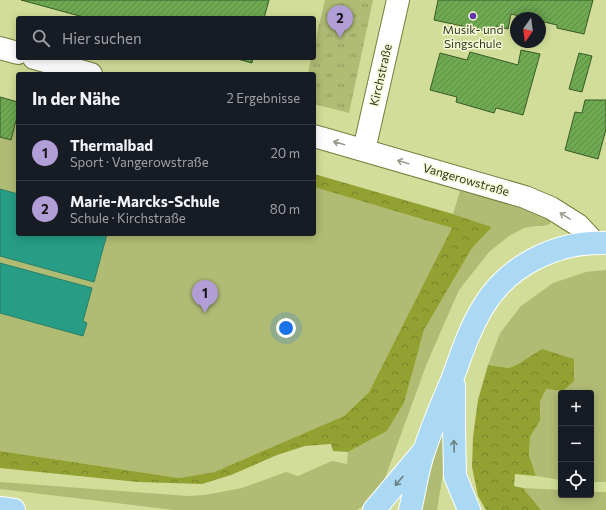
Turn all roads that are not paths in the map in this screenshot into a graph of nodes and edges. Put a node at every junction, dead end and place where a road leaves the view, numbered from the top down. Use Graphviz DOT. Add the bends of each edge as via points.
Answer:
graph roads {
  1 [pos="398,0"];
  2 [pos="0,48"];
  3 [pos="16,53"];
  4 [pos="41,60"];
  5 [pos="84,72"];
  6 [pos="316,137"];
  7 [pos="364,150"];
  8 [pos="600,243"];
  9 [pos="455,373"];
  10 [pos="423,451"];
  11 [pos="455,476"];
  12 [pos="0,508"];
  13 [pos="14,510"];
  14 [pos="374,510"];
  15 [pos="410,510"];
  16 [pos="451,510"];
  17 [pos="469,510"];
  1 -- 7 [label="street, Kirchstraße"];
  2 -- 3 [label="street"];
  4 -- 5 [label="street"];
  7 -- 6 [label="street, Vangerowstraße, one-way"];
  8 -- 7 [label="street, Vangerowstraße, one-way" via="551,208 525,197"];
  8 -- 9 [label="main road" via="572,245 553,250 508,277 483,306"];
  9 -- 10 [label="main road"];
  11 -- 9 [label="main road, one-way"];
  10 -- 14 [label="main road, one-way"];
  10 -- 15 [label="main road"];
  11 -- 16 [label="main road"];
  11 -- 17 [label="main road"];
  12 -- 13 [label="main road"];
}
